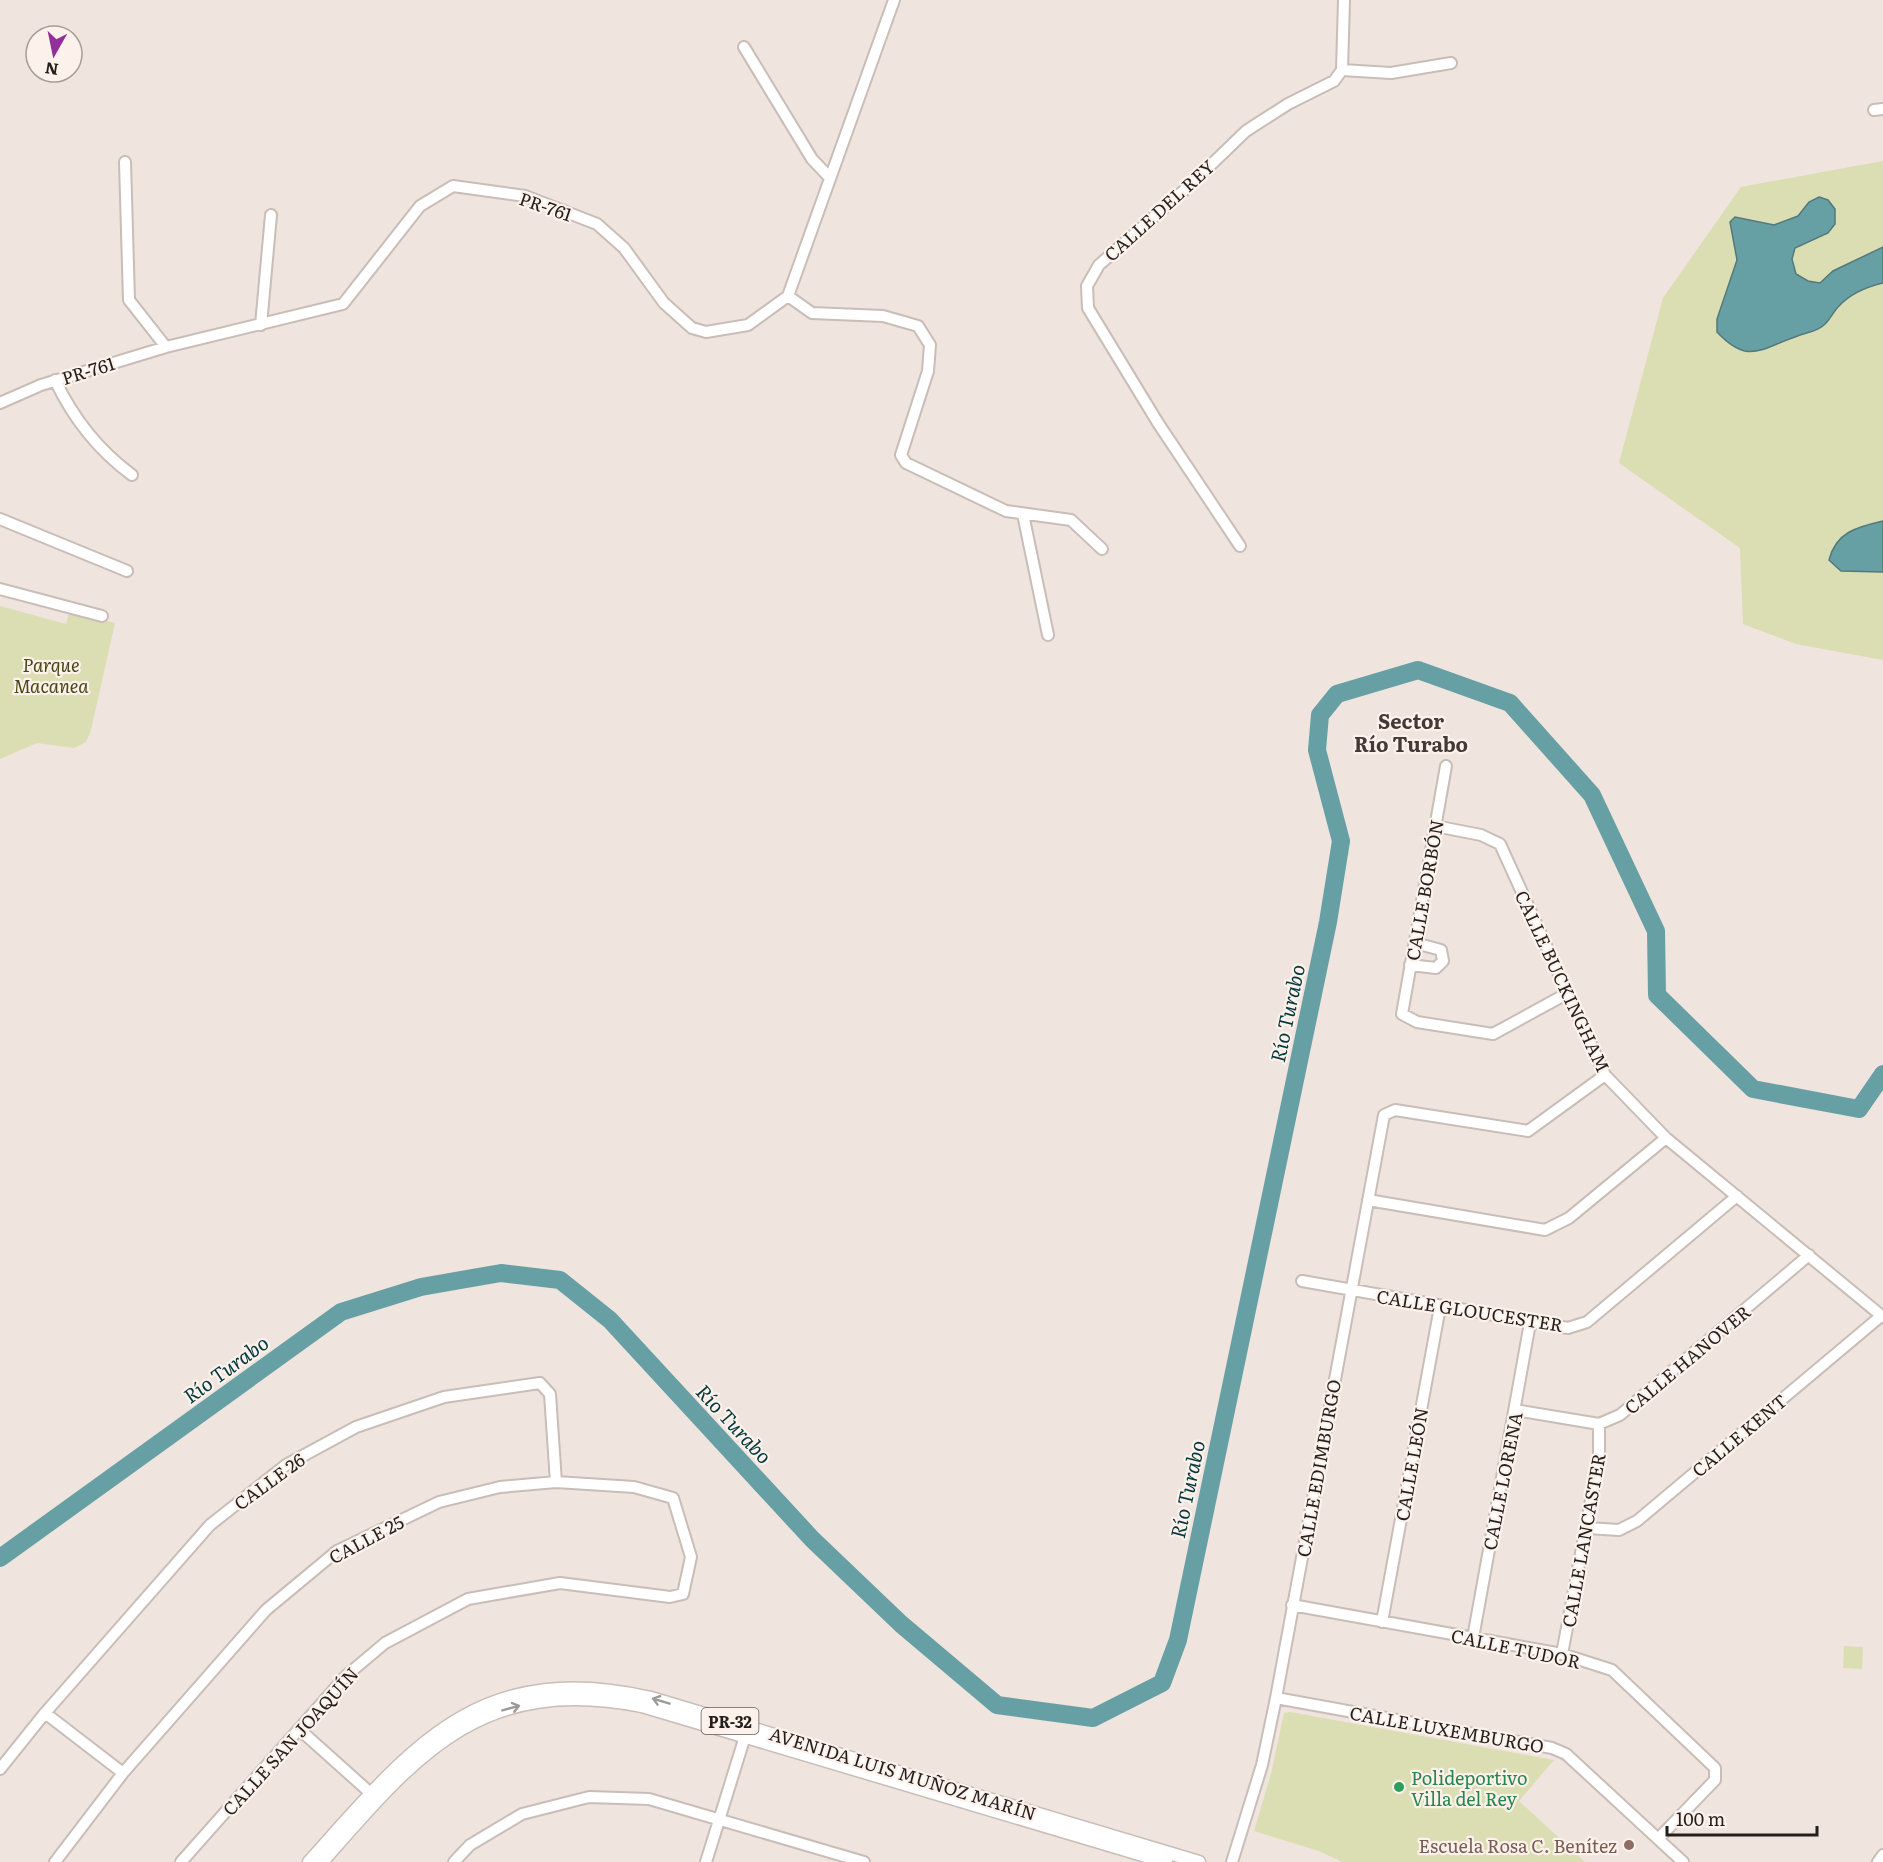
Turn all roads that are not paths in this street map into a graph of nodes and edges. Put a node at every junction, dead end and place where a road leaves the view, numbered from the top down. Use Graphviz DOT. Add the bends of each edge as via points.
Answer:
graph roads {
  1 [pos="894,0"];
  2 [pos="1344,0"];
  3 [pos="744,47"];
  4 [pos="1451,63"];
  5 [pos="1342,70"];
  6 [pos="125,162"];
  7 [pos="830,178"];
  8 [pos="271,215"];
  9 [pos="788,296"];
  10 [pos="261,325"];
  11 [pos="166,347"];
  12 [pos="55,380"];
  13 [pos="0,403"];
  14 [pos="132,475"];
  15 [pos="1023,514"];
  16 [pos="0,519"];
  17 [pos="1240,546"];
  18 [pos="1102,549"];
  19 [pos="127,571"];
  20 [pos="0,589"];
  21 [pos="102,616"];
  22 [pos="1048,635"];
  23 [pos="1446,766"];
  24 [pos="1435,826"];
  25 [pos="1415,943"];
  26 [pos="1410,965"];
  27 [pos="1568,993"];
  28 [pos="1605,1075"];
  29 [pos="1666,1138"];
  30 [pos="1737,1196"];
  31 [pos="1368,1200"];
  32 [pos="1809,1255"];
  33 [pos="1302,1281"];
  34 [pos="1350,1290"];
  35 [pos="1440,1307"];
  36 [pos="1882,1317"];
  37 [pos="1530,1323"];
  38 [pos="1515,1410"];
  39 [pos="1599,1424"];
  40 [pos="556,1482"];
  41 [pos="1587,1528"];
  42 [pos="649,1594"];
  43 [pos="1292,1605"];
  44 [pos="1382,1622"];
  45 [pos="1473,1638"];
  46 [pos="1563,1654"];
  47 [pos="1276,1698"];
  48 [pos="45,1713"];
  49 [pos="299,1729"];
  50 [pos="747,1731"];
  51 [pos="0,1769"];
  52 [pos="123,1773"];
  53 [pos="374,1797"];
  54 [pos="718,1819"];
  55 [pos="1658,1839"];
  56 [pos="1883,1855"];
  57 [pos="55,1862"];
  58 [pos="181,1862"];
  59 [pos="309,1862"];
  60 [pos="322,1862"];
  61 [pos="454,1862"];
  62 [pos="706,1862"];
  63 [pos="864,1862"];
  64 [pos="1166,1862"];
  65 [pos="1199,1862"];
  66 [pos="1232,1862"];
  67 [pos="1683,1862"];
  68 [pos="1878,1862"];
  1 -- 7 [label="street"];
  2 -- 5 [label="street"];
  3 -- 7 [label="street" via="812,159"];
  4 -- 5 [label="street" via="1391,73"];
  5 -- 17 [label="street, CALLE DEL REY" via="1334,81 1246,131 1099,265 1087,286 1088,308"];
  6 -- 11 [label="street" via="129,300"];
  7 -- 9 [label="street"];
  8 -- 10 [label="street"];
  9 -- 10 [label="street, PR-761 / PR-761" via="748,325 706,332 692,328 664,303 624,248 597,224 525,196 453,186 420,206 343,303"];
  9 -- 15 [label="street" via="812,313 883,316 918,326 930,345 928,371 901,455 906,463 1006,511"];
  10 -- 11 [label="street, PR-761 / PR-761"];
  11 -- 12 [label="street, PR-761 / PR-761"];
  12 -- 13 [label="street, PR-761 / PR-761"];
  12 -- 14 [label="street" via="85,431"];
  15 -- 18 [label="street" via="1071,520"];
  15 -- 22 [label="street"];
  16 -- 19 [label="street"];
  20 -- 21 [label="street"];
  23 -- 24 [label="street, CALLE BORBÓN"];
  24 -- 25 [label="street, CALLE BORBÓN"];
  24 -- 27 [label="street, CALLE BUCKINGHAM" via="1481,835 1500,844"];
  25 -- 26 [label="street, CALLE BORBÓN"];
  25 -- 26 [label="street" via="1442,950 1443,961 1436,968"];
  26 -- 27 [label="street, CALLE BORBÓN" via="1402,1014 1417,1022 1494,1034"];
  27 -- 28 [label="street, CALLE BUCKINGHAM"];
  28 -- 29 [label="street, CALLE BUCKINGHAM"];
  28 -- 31 [label="street, CALLE EDIMBURGO" via="1528,1131 1395,1110 1384,1115"];
  29 -- 30 [label="street, CALLE BUCKINGHAM"];
  29 -- 31 [label="street" via="1569,1218 1545,1230"];
  30 -- 32 [label="street, CALLE BUCKINGHAM"];
  30 -- 37 [label="street, CALLE GLOUCESTER" via="1587,1322 1568,1328"];
  31 -- 34 [label="street, CALLE EDIMBURGO"];
  32 -- 36 [label="street, CALLE BUCKINGHAM"];
  32 -- 39 [label="street, CALLE HANOVER" via="1620,1415"];
  33 -- 34 [label="street, CALLE GLOUCESTER"];
  34 -- 35 [label="street, CALLE GLOUCESTER"];
  34 -- 43 [label="street, CALLE EDIMBURGO"];
  35 -- 37 [label="street, CALLE GLOUCESTER"];
  35 -- 44 [label="street, CALLE LEÓN"];
  36 -- 41 [label="street, CALLE KENT" via="1637,1521 1618,1530"];
  37 -- 38 [label="street, CALLE LORENA"];
  38 -- 39 [label="street"];
  38 -- 45 [label="street, CALLE LORENA"];
  39 -- 41 [label="street, CALLE LANCASTER" via="1599,1458"];
  40 -- 42 [label="street, CALLE 25" via="634,1487 673,1498 691,1557 683,1594"];
  40 -- 48 [label="street, CALLE 26" via="550,1394 540,1383 444,1396 356,1427 286,1465 210,1525"];
  40 -- 52 [label="street, CALLE 25" via="500,1487 439,1502 337,1551 266,1610"];
  41 -- 46 [label="street, CALLE LANCASTER"];
  42 -- 49 [label="street, CALLE SAN JOAQUÍN" via="560,1583 468,1599 385,1643 347,1674"];
  43 -- 44 [label="street, CALLE TUDOR"];
  43 -- 47 [label="street, CALLE EDIMBURGO"];
  44 -- 45 [label="street, CALLE TUDOR"];
  45 -- 46 [label="street, CALLE TUDOR"];
  46 -- 55 [label="street, CALLE TUDOR" via="1612,1670 1715,1768 1715,1780"];
  47 -- 55 [label="street, CALLE LUXEMBURGO" via="1552,1748 1566,1754"];
  47 -- 66 [label="street, CALLE EDIMBURGO" via="1262,1765"];
  48 -- 51 [label="street, CALLE 26"];
  48 -- 52 [label="street"];
  49 -- 53 [label="street"];
  49 -- 58 [label="street, CALLE SAN JOAQUÍN"];
  50 -- 53 [label="main road, AVENIDA LUIS MUÑOZ MARÍN / PR-32" via="630,1693 596,1689 540,1691 505,1698 451,1722 410,1753"];
  50 -- 54 [label="street"];
  50 -- 64 [label="main road, AVENIDA LUIS MUÑOZ MARÍN / PR-32"];
  50 -- 65 [label="main road, AVENIDA LUIS MUÑOZ MARÍN / PR-32"];
  52 -- 57 [label="street, CALLE 25"];
  53 -- 59 [label="main road, AVENIDA LUIS MUÑOZ MARÍN / PR-32"];
  53 -- 60 [label="main road, AVENIDA LUIS MUÑOZ MARÍN / PR-32"];
  54 -- 61 [label="street" via="649,1799 589,1797 522,1814 470,1845"];
  54 -- 62 [label="street"];
  54 -- 63 [label="street"];
  55 -- 67 [label="street, CALLE LUXEMBURGO"];
  56 -- 68 [label="street"];
}
